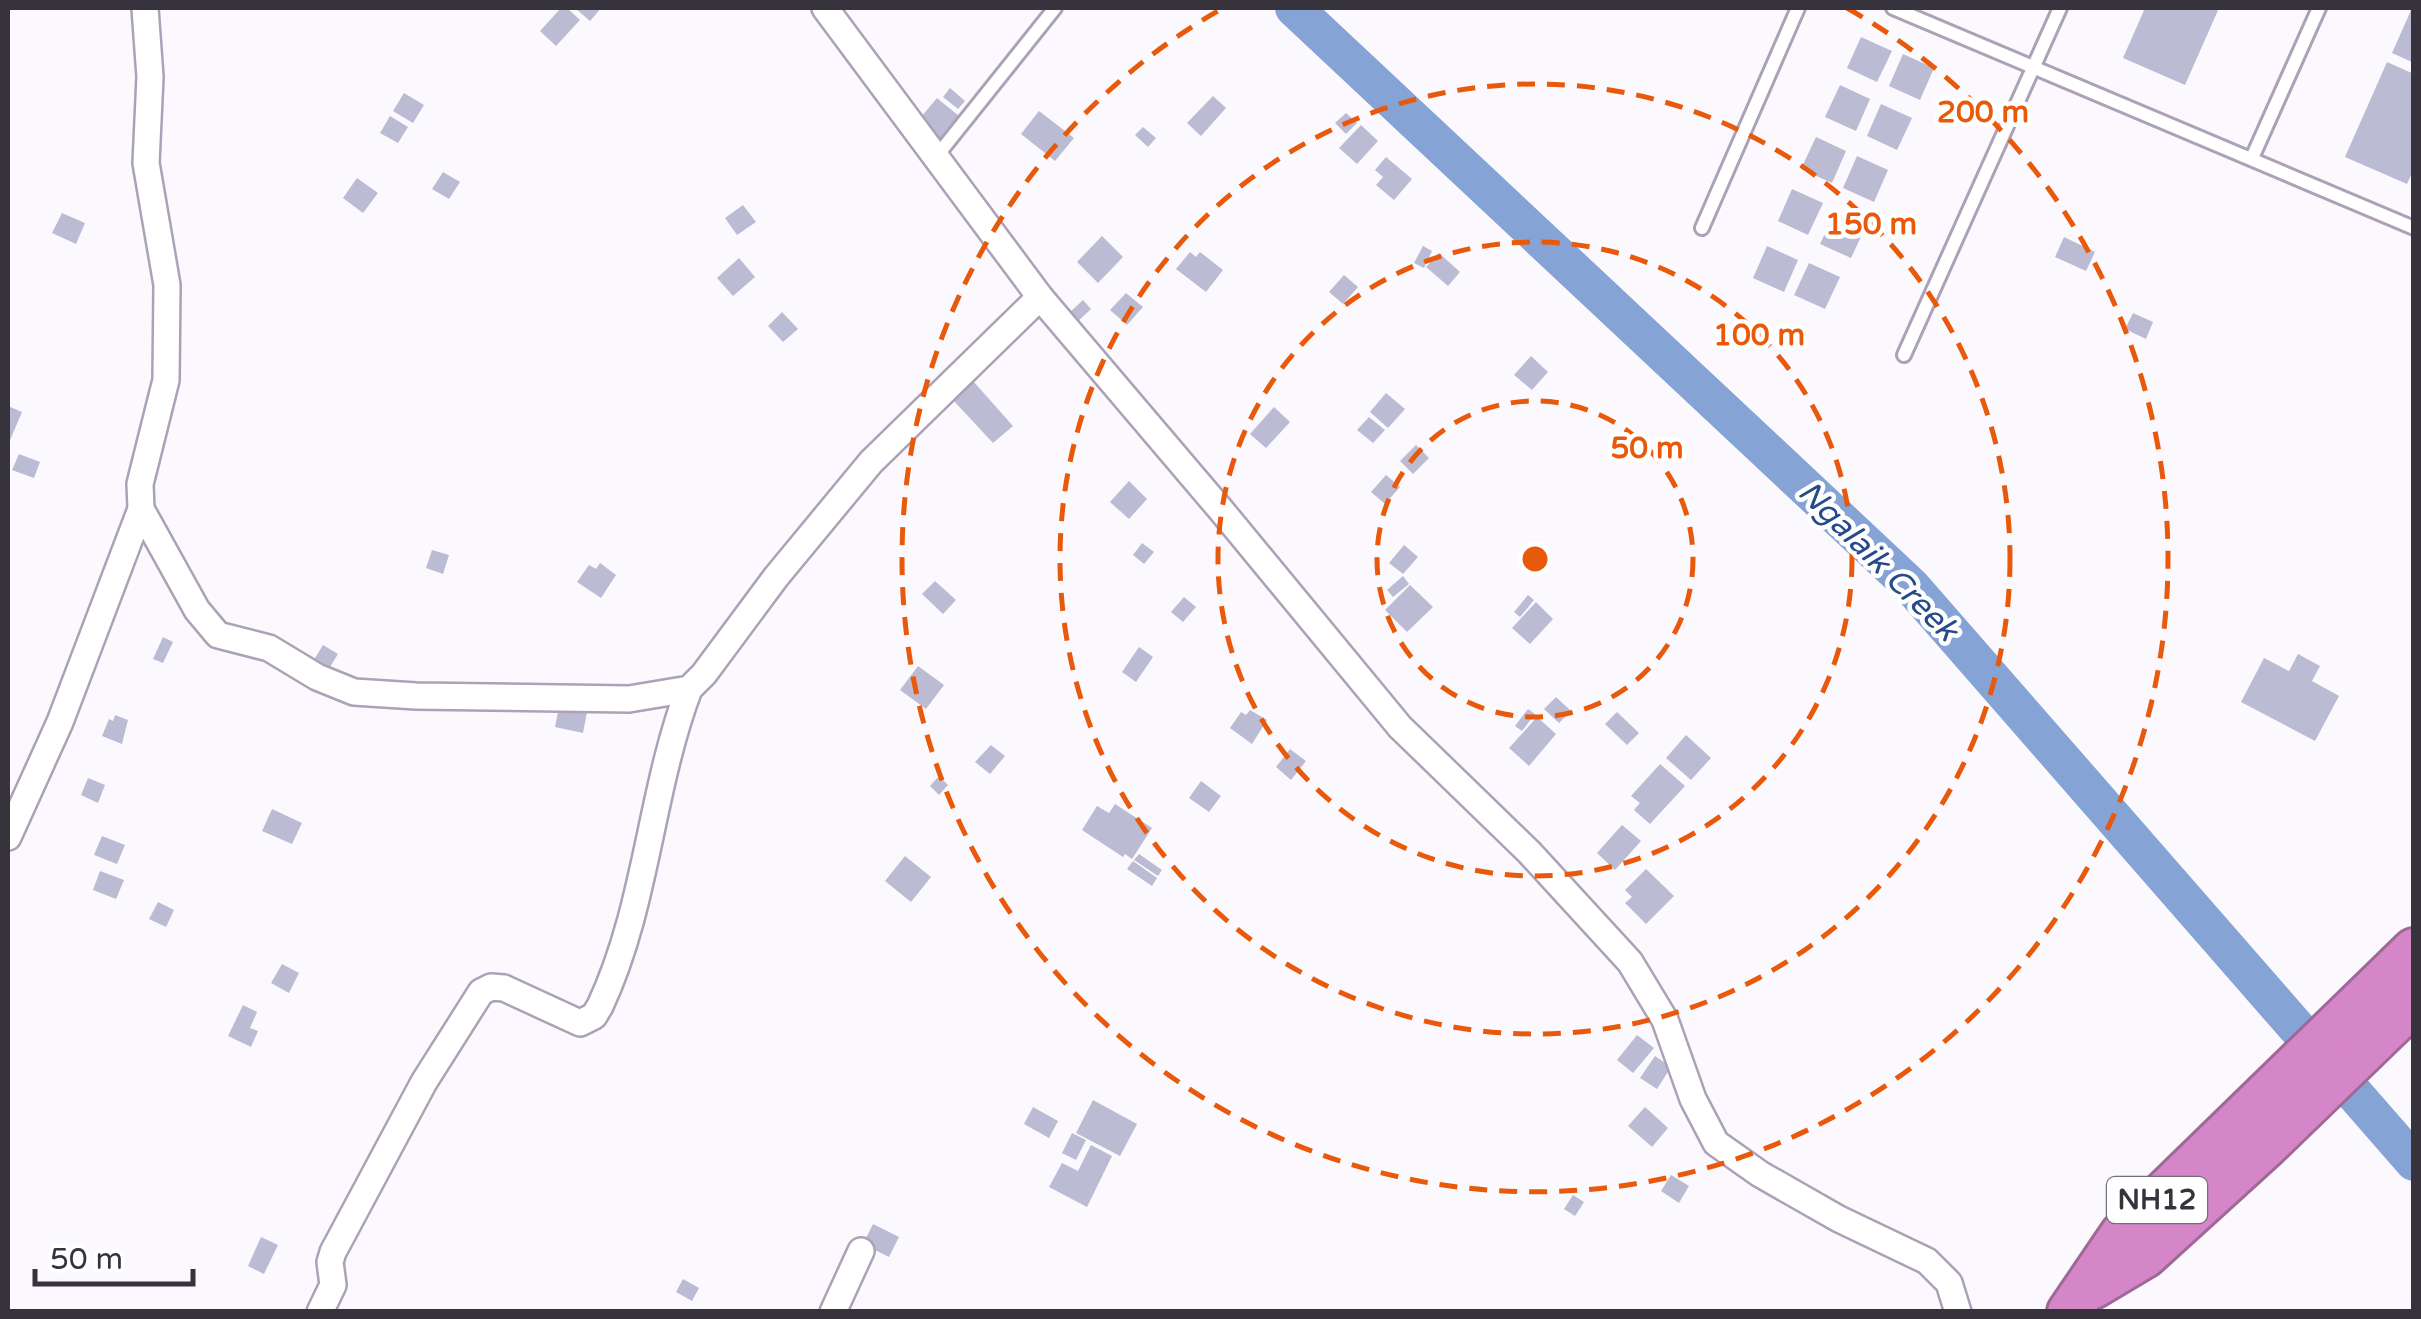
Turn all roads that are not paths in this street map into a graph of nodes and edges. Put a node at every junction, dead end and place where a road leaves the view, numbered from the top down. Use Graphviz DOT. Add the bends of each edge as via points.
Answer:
graph roads {
  1 [pos="145,8"];
  2 [pos="824,8"];
  3 [pos="1055,8"];
  4 [pos="1798,8"];
  5 [pos="1893,8"];
  6 [pos="2060,8"];
  7 [pos="2319,8"];
  8 [pos="2034,66"];
  9 [pos="936,157"];
  10 [pos="2252,158"];
  11 [pos="1702,228"];
  12 [pos="2414,228"];
  13 [pos="1040,297"];
  14 [pos="1904,355"];
  15 [pos="141,509"];
  16 [pos="688,689"];
  17 [pos="8,836"];
  18 [pos="2414,950"];
  19 [pos="2414,1004"];
  20 [pos="2255,1132"];
  21 [pos="860,1251"];
  22 [pos="2076,1302"];
  23 [pos="320,1312"];
  24 [pos="833,1312"];
  25 [pos="1958,1312"];
  1 -- 15 [label="street" via="146,164 167,285 166,380 140,484"];
  2 -- 9 [label="street"];
  3 -- 9 [label="lane"];
  4 -- 11 [label="lane"];
  5 -- 8 [label="lane"];
  6 -- 8 [label="lane"];
  7 -- 10 [label="lane"];
  8 -- 10 [label="lane"];
  8 -- 14 [label="lane"];
  9 -- 13 [label="street"];
  10 -- 12 [label="lane"];
  13 -- 16 [label="street" via="871,462"];
  13 -- 25 [label="street" via="1400,727 1630,962 1665,1020 1716,1143 1760,1174 1927,1261 1948,1283"];
  15 -- 16 [label="street" via="218,636 269,648 354,692 628,699"];
  15 -- 17 [label="street" via="60,722"];
  16 -- 23 [label="street" via="627,937 600,1006 580,1023 504,988 481,992 332,1252 332,1284"];
  18 -- 20 [label="highway, NH12"];
  19 -- 20 [label="highway, NH12"];
  20 -- 22 [label="highway, NH12" via="2122,1234"];
  21 -- 24 [label="street"];
}
